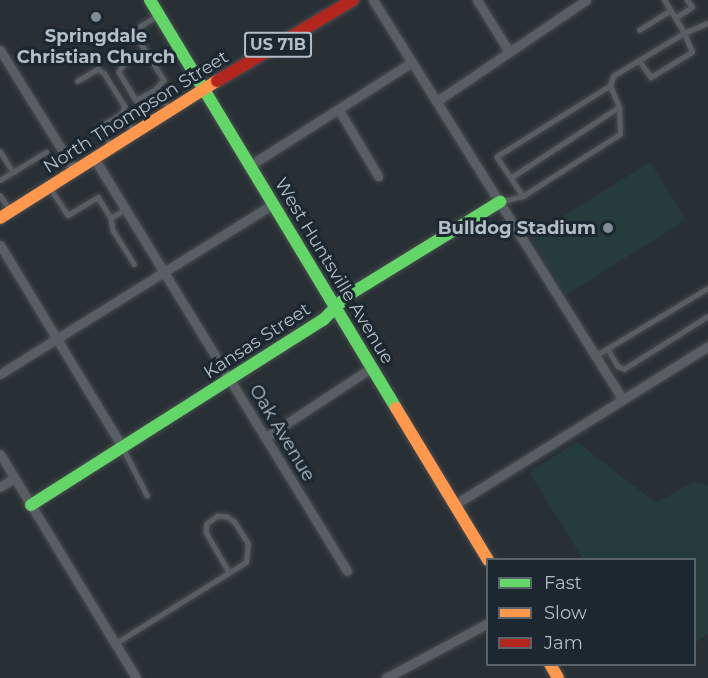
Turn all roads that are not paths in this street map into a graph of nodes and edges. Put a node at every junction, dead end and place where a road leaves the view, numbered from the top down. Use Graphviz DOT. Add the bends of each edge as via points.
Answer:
graph roads {
  1 [pos="150,0"];
  2 [pos="353,0"];
  3 [pos="373,0"];
  4 [pos="477,0"];
  5 [pos="585,0"];
  6 [pos="663,0"];
  7 [pos="687,0"];
  8 [pos="670,10"];
  9 [pos="159,15"];
  10 [pos="675,18"];
  11 [pos="708,23"];
  12 [pos="639,30"];
  13 [pos="684,33"];
  14 [pos="0,50"];
  15 [pos="508,50"];
  16 [pos="146,51"];
  17 [pos="639,60"];
  18 [pos="412,62"];
  19 [pos="77,81"];
  20 [pos="610,86"];
  21 [pos="156,88"];
  22 [pos="203,90"];
  23 [pos="436,101"];
  24 [pos="619,107"];
  25 [pos="171,110"];
  26 [pos="339,110"];
  27 [pos="122,112"];
  28 [pos="136,132"];
  29 [pos="112,147"];
  30 [pos="0,151"];
  31 [pos="46,152"];
  32 [pos="94,158"];
  33 [pos="249,166"];
  34 [pos="75,171"];
  35 [pos="13,172"];
  36 [pos="378,176"];
  37 [pos="512,177"];
  38 [pos="0,180"];
  39 [pos="50,186"];
  40 [pos="0,195"];
  41 [pos="523,196"];
  42 [pos="500,202"];
  43 [pos="272,204"];
  44 [pos="126,209"];
  45 [pos="5,215"];
  46 [pos="111,218"];
  47 [pos="0,245"];
  48 [pos="134,264"];
  49 [pos="164,272"];
  50 [pos="708,288"];
  51 [pos="335,308"];
  52 [pos="708,316"];
  53 [pos="57,339"];
  54 [pos="708,346"];
  55 [pos="608,349"];
  56 [pos="596,356"];
  57 [pos="371,368"];
  58 [pos="0,374"];
  59 [pos="231,380"];
  60 [pos="621,398"];
  61 [pos="266,437"];
  62 [pos="123,448"];
  63 [pos="0,454"];
  64 [pos="14,478"];
  65 [pos="0,487"];
  66 [pos="147,495"];
  67 [pos="31,505"];
  68 [pos="454,505"];
  69 [pos="487,558"];
  70 [pos="348,571"];
  71 [pos="229,572"];
  72 [pos="486,624"];
  73 [pos="115,644"];
  74 [pos="136,678"];
  75 [pos="386,678"];
  1 -- 9 [label="main road, West Huntsville Avenue"];
  2 -- 22 [label="main road, North Thompson Street / US 71B"];
  3 -- 18 [label="street"];
  4 -- 15 [label="street"];
  5 -- 15 [label="street"];
  6 -- 8 [label="lane"];
  7 -- 10 [label="lane" via="692,7"];
  8 -- 10 [label="lane"];
  8 -- 12 [label="lane"];
  9 -- 16 [label="lane" via="140,27 137,37"];
  9 -- 22 [label="main road, West Huntsville Avenue"];
  10 -- 13 [label="lane"];
  11 -- 13 [label="lane"];
  13 -- 17 [label="lane"];
  13 -- 17 [label="lane" via="692,52 651,77"];
  14 -- 34 [label="street"];
  15 -- 23 [label="street"];
  16 -- 21 [label="lane" via="164,80"];
  16 -- 21 [label="lane" via="119,72 136,100"];
  17 -- 20 [label="lane" via="613,76"];
  18 -- 23 [label="street"];
  18 -- 26 [label="street"];
  19 -- 27 [label="lane" via="98,69 104,73 125,105"];
  20 -- 24 [label="lane"];
  20 -- 37 [label="lane" via="497,157"];
  21 -- 25 [label="lane"];
  22 -- 25 [label="main road, North Thompson Street / US 71B"];
  22 -- 33 [label="main road, West Huntsville Avenue"];
  23 -- 42 [label="street"];
  24 -- 37 [label="lane"];
  24 -- 41 [label="lane" via="620,134"];
  25 -- 28 [label="main road, North Thompson Street / US 71B"];
  26 -- 33 [label="street"];
  26 -- 36 [label="street"];
  27 -- 28 [label="lane"];
  27 -- 29 [label="lane" via="99,127"];
  28 -- 29 [label="main road, North Thompson Street / US 71B"];
  29 -- 32 [label="main road, North Thompson Street / US 71B"];
  30 -- 35 [label="lane"];
  31 -- 35 [label="lane"];
  32 -- 34 [label="main road, North Thompson Street / US 71B"];
  32 -- 44 [label="street, Oak Avenue"];
  33 -- 43 [label="main road, West Huntsville Avenue"];
  34 -- 39 [label="main road, North Thompson Street / US 71B"];
  35 -- 38 [label="lane"];
  37 -- 41 [label="lane"];
  39 -- 45 [label="main road, North Thompson Street / US 71B"];
  39 -- 46 [label="lane" via="68,215 98,197"];
  40 -- 45 [label="lane"];
  41 -- 42 [label="lane"];
  42 -- 51 [label="main road, Kansas Street" via="347,296"];
  42 -- 56 [label="street"];
  43 -- 49 [label="street"];
  43 -- 51 [label="main road, West Huntsville Avenue"];
  44 -- 46 [label="lane"];
  44 -- 49 [label="street, Oak Avenue"];
  46 -- 48 [label="lane" via="113,230"];
  47 -- 53 [label="street"];
  49 -- 53 [label="street"];
  49 -- 59 [label="street, Oak Avenue"];
  50 -- 55 [label="lane"];
  51 -- 57 [label="main road, West Huntsville Avenue"];
  51 -- 59 [label="main road, Kansas Street" via="323,320"];
  52 -- 55 [label="lane" via="624,369"];
  53 -- 58 [label="street"];
  53 -- 62 [label="street"];
  54 -- 60 [label="street"];
  55 -- 56 [label="lane"];
  56 -- 60 [label="street"];
  57 -- 61 [label="street"];
  57 -- 68 [label="main road, West Huntsville Avenue"];
  59 -- 61 [label="street, Oak Avenue"];
  59 -- 62 [label="main road, Kansas Street"];
  60 -- 68 [label="street"];
  61 -- 70 [label="street, Oak Avenue"];
  62 -- 66 [label="lane"];
  62 -- 67 [label="main road, Kansas Street"];
  63 -- 64 [label="street"];
  64 -- 65 [label="street"];
  64 -- 67 [label="street"];
  67 -- 73 [label="street"];
  68 -- 69 [label="main road, West Huntsville Avenue"];
  71 -- 71 [label="lane" via="246,562 249,547 234,522 218,516 207,524 206,532"];
  71 -- 73 [label="lane"];
  72 -- 75 [label="street"];
  73 -- 74 [label="street"];
}
